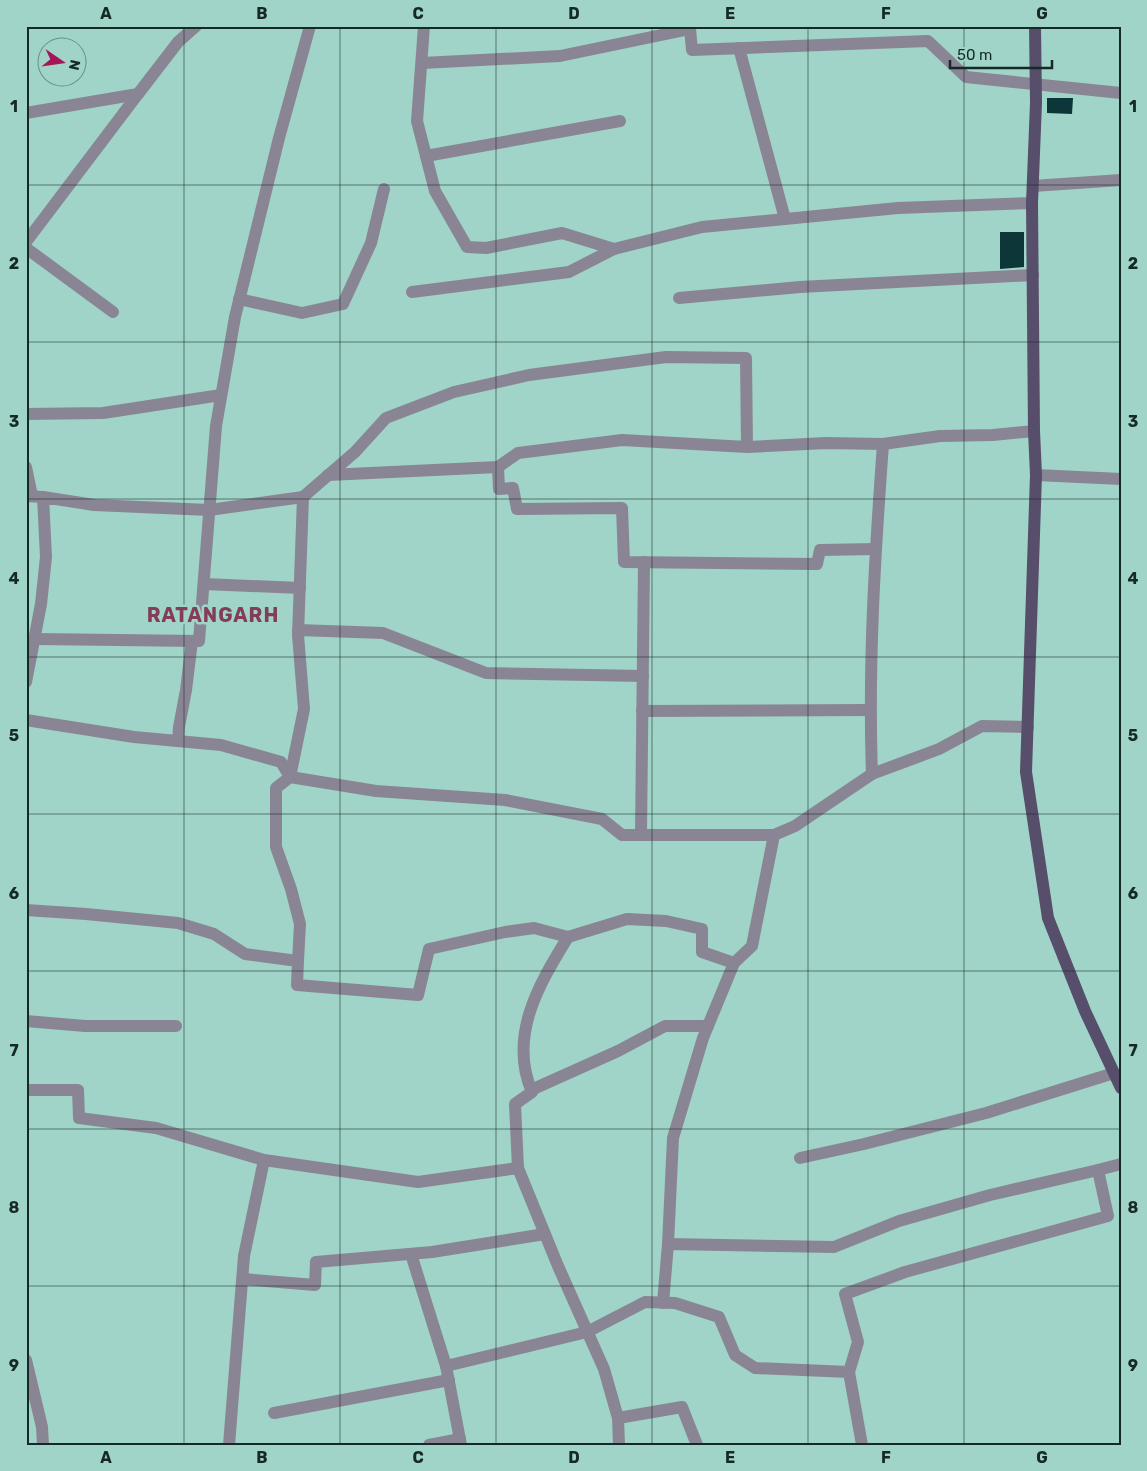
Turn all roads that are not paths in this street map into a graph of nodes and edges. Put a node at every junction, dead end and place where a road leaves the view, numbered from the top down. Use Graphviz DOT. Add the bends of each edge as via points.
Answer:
graph roads {
  1 [pos="196,26"];
  2 [pos="310,26"];
  3 [pos="424,26"];
  4 [pos="1034,26"];
  5 [pos="740,48"];
  6 [pos="422,63"];
  7 [pos="1036,85"];
  8 [pos="1121,93"];
  9 [pos="138,94"];
  10 [pos="26,113"];
  11 [pos="620,121"];
  12 [pos="426,156"];
  13 [pos="1121,180"];
  14 [pos="1033,186"];
  15 [pos="384,189"];
  16 [pos="1032,203"];
  17 [pos="786,219"];
  18 [pos="26,242"];
  19 [pos="26,248"];
  20 [pos="614,249"];
  21 [pos="1033,276"];
  22 [pos="412,292"];
  23 [pos="679,298"];
  24 [pos="239,299"];
  25 [pos="113,312"];
  26 [pos="221,395"];
  27 [pos="26,414"];
  28 [pos="1034,431"];
  29 [pos="882,444"];
  30 [pos="747,447"];
  31 [pos="26,467"];
  32 [pos="498,467"];
  33 [pos="328,475"];
  34 [pos="1036,475"];
  35 [pos="1121,479"];
  36 [pos="34,496"];
  37 [pos="303,497"];
  38 [pos="209,510"];
  39 [pos="876,548"];
  40 [pos="644,562"];
  41 [pos="204,584"];
  42 [pos="300,588"];
  43 [pos="298,630"];
  44 [pos="35,639"];
  45 [pos="192,641"];
  46 [pos="643,676"];
  47 [pos="26,682"];
  48 [pos="870,710"];
  49 [pos="642,711"];
  50 [pos="26,720"];
  51 [pos="1028,727"];
  52 [pos="178,741"];
  53 [pos="872,774"];
  54 [pos="290,777"];
  55 [pos="641,835"];
  56 [pos="774,835"];
  57 [pos="26,910"];
  58 [pos="568,937"];
  59 [pos="298,961"];
  60 [pos="734,963"];
  61 [pos="26,1021"];
  62 [pos="176,1026"];
  63 [pos="708,1026"];
  64 [pos="1114,1073"];
  65 [pos="1121,1088"];
  66 [pos="26,1090"];
  67 [pos="531,1090"];
  68 [pos="800,1158"];
  69 [pos="264,1160"];
  70 [pos="1121,1164"];
  71 [pos="518,1168"];
  72 [pos="1098,1170"];
  73 [pos="545,1234"];
  74 [pos="668,1244"];
  75 [pos="411,1254"];
  76 [pos="243,1279"];
  77 [pos="663,1303"];
  78 [pos="587,1332"];
  79 [pos="26,1360"];
  80 [pos="446,1366"];
  81 [pos="849,1372"];
  82 [pos="449,1380"];
  83 [pos="274,1413"];
  84 [pos="618,1418"];
  85 [pos="460,1442"];
  86 [pos="43,1445"];
  87 [pos="229,1445"];
  88 [pos="429,1445"];
  89 [pos="619,1445"];
  90 [pos="697,1445"];
  91 [pos="862,1445"];
  1 -- 9 [label="street" via="178,42"];
  2 -- 24 [label="street"];
  3 -- 6 [label="street"];
  4 -- 7 [label="main road"];
  5 -- 6 [label="street" via="692,50 690,29 560,56"];
  5 -- 7 [label="street" via="928,41 966,77"];
  5 -- 17 [label="street"];
  6 -- 12 [label="street" via="418,121"];
  7 -- 8 [label="street"];
  7 -- 14 [label="main road"];
  9 -- 10 [label="street"];
  9 -- 18 [label="street"];
  11 -- 12 [label="street"];
  12 -- 20 [label="street" via="435,191 467,247 486,248 562,233"];
  13 -- 14 [label="street"];
  14 -- 16 [label="main road"];
  15 -- 24 [label="street" via="371,243 343,304 302,313"];
  16 -- 17 [label="street" via="898,208"];
  16 -- 21 [label="main road"];
  17 -- 20 [label="street" via="702,227"];
  19 -- 25 [label="street"];
  20 -- 22 [label="street" via="569,272"];
  21 -- 23 [label="street" via="800,287"];
  21 -- 28 [label="main road"];
  24 -- 26 [label="street"];
  26 -- 27 [label="street" via="103,413"];
  26 -- 38 [label="street"];
  28 -- 29 [label="street" via="940,436"];
  28 -- 34 [label="main road"];
  29 -- 30 [label="street"];
  29 -- 39 [label="street"];
  30 -- 32 [label="street" via="622,440 518,453"];
  30 -- 33 [label="street" via="746,358 666,357 529,375 454,392 386,418 355,452"];
  31 -- 36 [label="street"];
  32 -- 33 [label="street"];
  32 -- 40 [label="street" via="499,489 513,488 517,509 622,508 624,562"];
  33 -- 37 [label="street"];
  34 -- 35 [label="street"];
  34 -- 51 [label="main road"];
  36 -- 38 [label="street" via="94,505"];
  36 -- 44 [label="street" via="46,557"];
  37 -- 38 [label="street"];
  37 -- 42 [label="street"];
  38 -- 41 [label="street"];
  39 -- 40 [label="street" via="820,550 818,564"];
  39 -- 48 [label="street"];
  40 -- 46 [label="street"];
  41 -- 42 [label="street"];
  41 -- 45 [label="street" via="199,641"];
  42 -- 43 [label="street"];
  43 -- 46 [label="street" via="383,633 486,673"];
  43 -- 54 [label="street" via="304,709"];
  44 -- 45 [label="street"];
  44 -- 47 [label="street"];
  45 -- 52 [label="street"];
  46 -- 49 [label="street"];
  48 -- 49 [label="street"];
  48 -- 53 [label="street"];
  49 -- 55 [label="street"];
  50 -- 52 [label="street"];
  51 -- 53 [label="street" via="982,726 939,749"];
  51 -- 64 [label="main road" via="1026,772 1048,918"];
  52 -- 54 [label="street" via="221,745 281,762"];
  53 -- 56 [label="street" via="795,826"];
  54 -- 55 [label="street" via="376,792 505,800 602,819 622,834"];
  54 -- 59 [label="street" via="276,788 276,847 300,924"];
  55 -- 56 [label="street"];
  56 -- 60 [label="street" via="752,946"];
  57 -- 59 [label="street" via="178,923 214,934 245,954"];
  58 -- 59 [label="street" via="534,928 429,949 418,995 297,985"];
  58 -- 60 [label="street" via="627,919 666,921 702,929 702,952"];
  58 -- 67 [label="street" via="534,997 522,1047"];
  60 -- 63 [label="street"];
  61 -- 62 [label="street" via="85,1026"];
  63 -- 67 [label="street" via="665,1026"];
  63 -- 74 [label="street" via="673,1138"];
  64 -- 65 [label="main road"];
  64 -- 68 [label="street" via="986,1113"];
  66 -- 69 [label="street" via="78,1090 79,1118 156,1128"];
  67 -- 71 [label="street" via="515,1104"];
  69 -- 71 [label="street" via="418,1182"];
  69 -- 76 [label="street" via="244,1256"];
  70 -- 72 [label="street"];
  71 -- 73 [label="street"];
  72 -- 74 [label="street" via="990,1195 908,1219 834,1247"];
  72 -- 81 [label="street" via="1108,1216 905,1272 845,1294 858,1342"];
  73 -- 75 [label="street"];
  73 -- 78 [label="street"];
  74 -- 77 [label="street"];
  75 -- 76 [label="street" via="316,1262 315,1285"];
  75 -- 80 [label="street"];
  76 -- 87 [label="street"];
  77 -- 78 [label="street" via="645,1302"];
  77 -- 81 [label="street" via="675,1303 720,1317 735,1354 755,1368"];
  78 -- 80 [label="street"];
  78 -- 84 [label="street" via="604,1369"];
  79 -- 86 [label="street" via="42,1427"];
  80 -- 82 [label="street"];
  81 -- 91 [label="street"];
  82 -- 83 [label="street"];
  82 -- 85 [label="street"];
  84 -- 89 [label="street"];
  84 -- 90 [label="street" via="682,1407"];
  85 -- 88 [label="street"];
}
